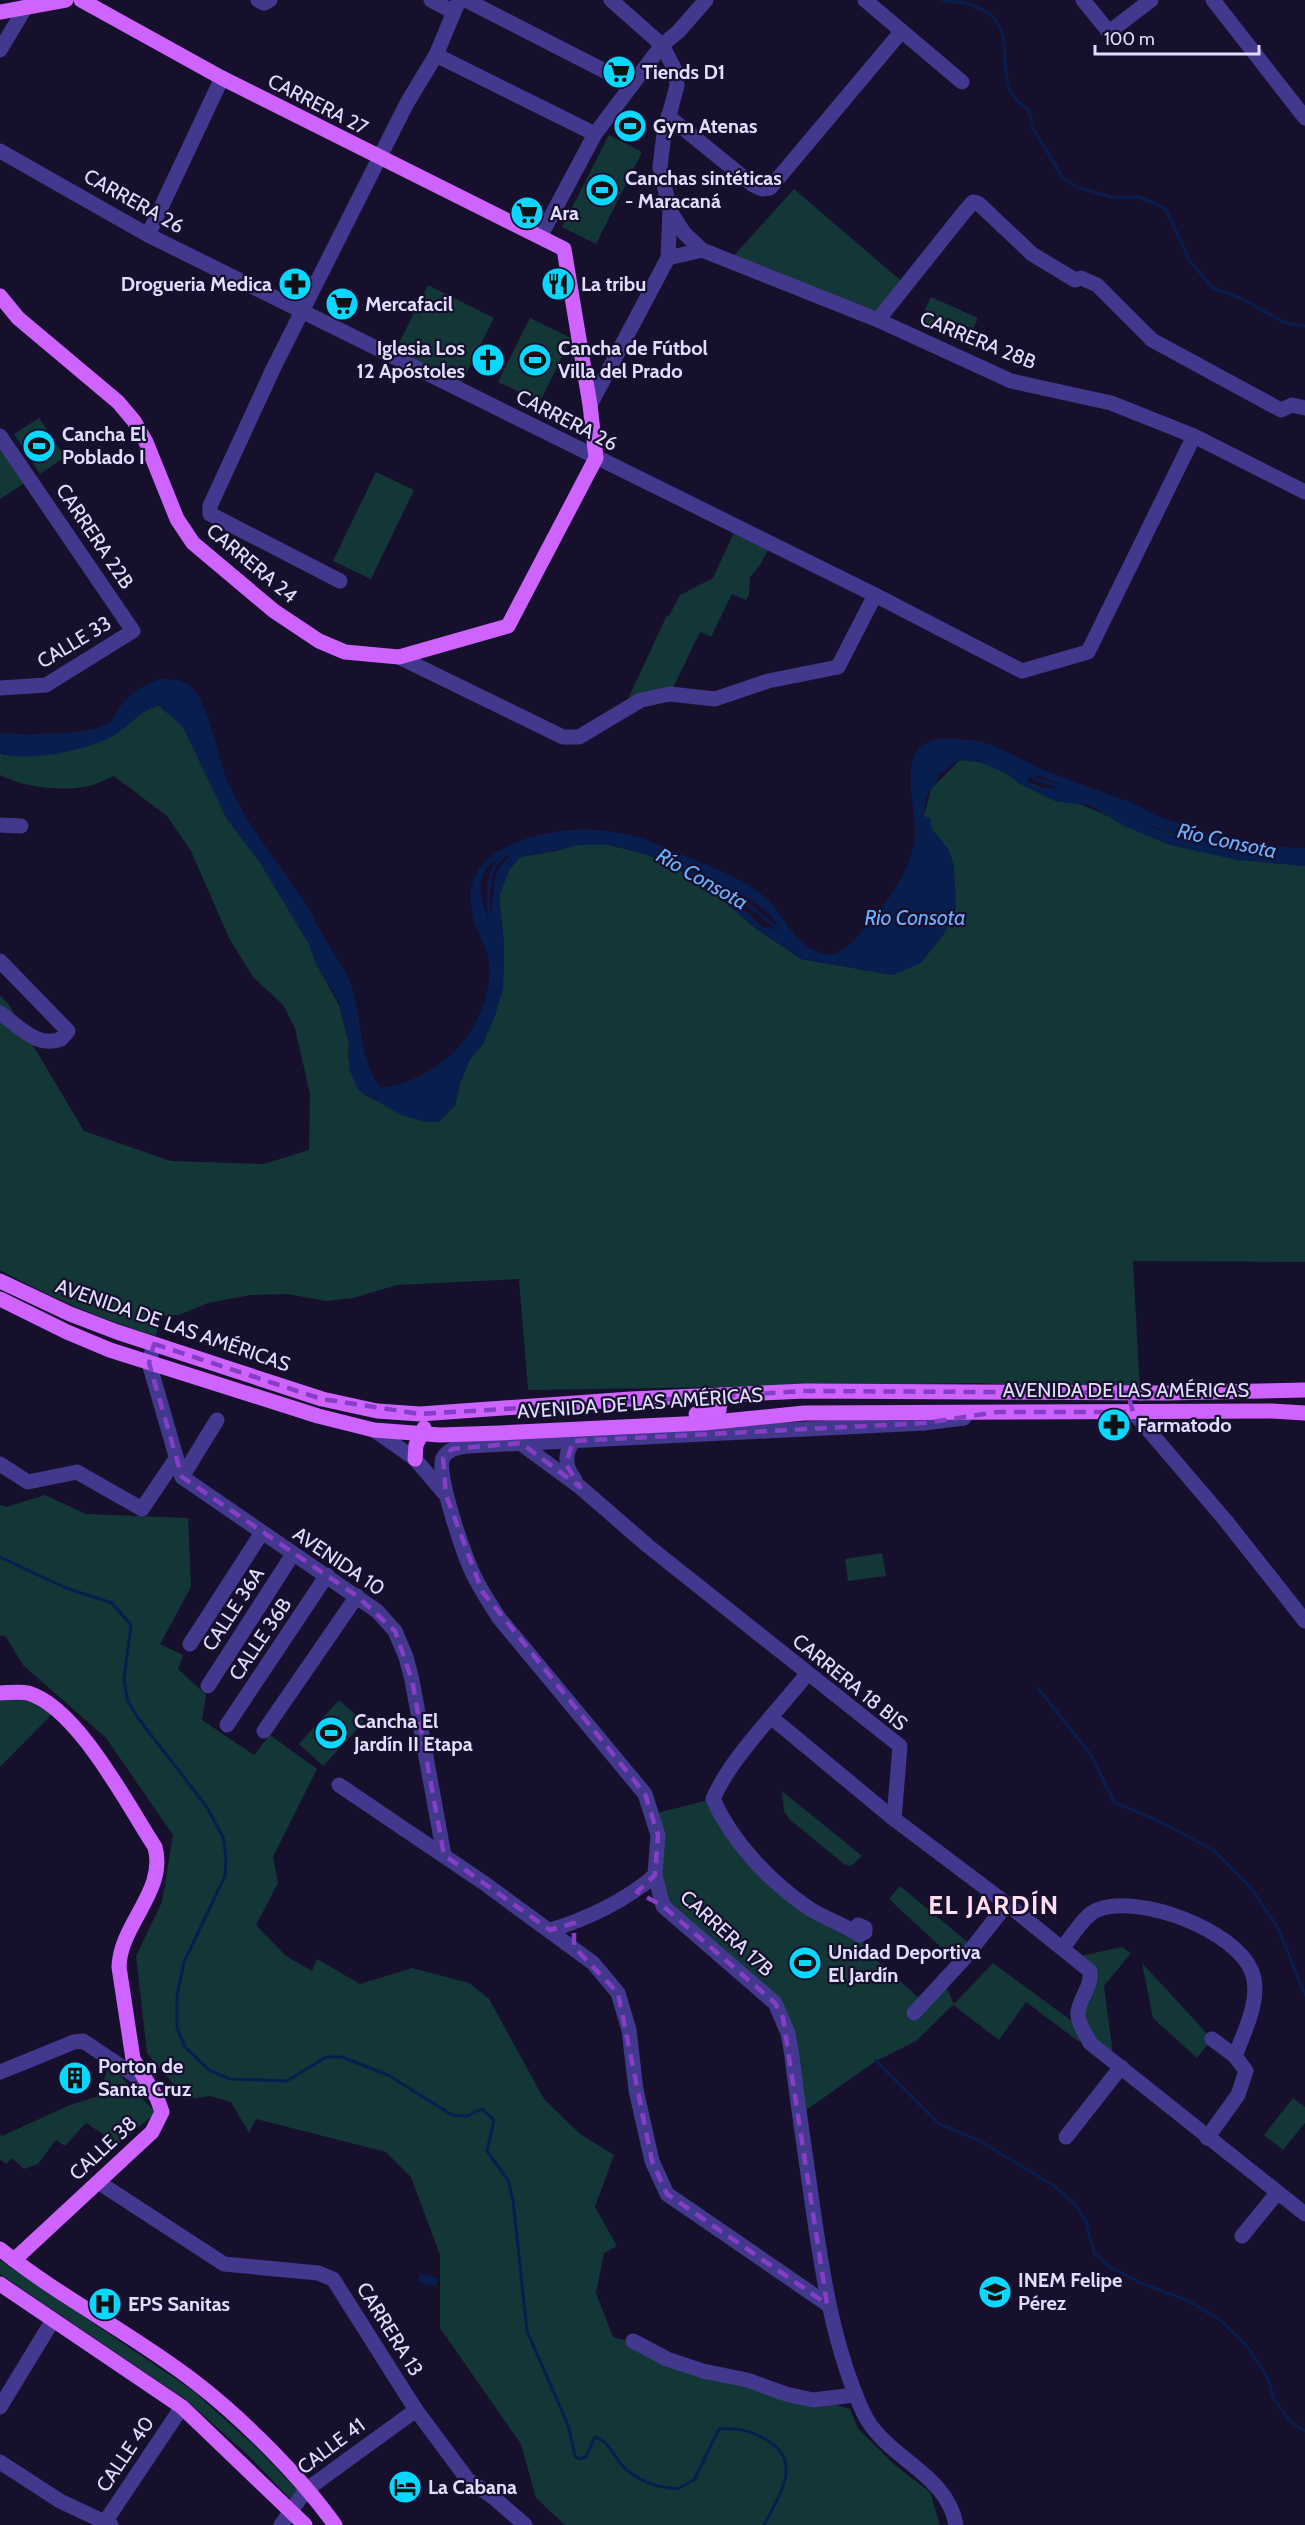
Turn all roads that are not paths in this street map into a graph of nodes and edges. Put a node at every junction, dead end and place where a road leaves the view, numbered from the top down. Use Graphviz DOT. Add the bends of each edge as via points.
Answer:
graph roads {
  1 [pos="66,0"];
  2 [pos="81,0"];
  3 [pos="258,0"];
  4 [pos="270,0"];
  5 [pos="431,0"];
  6 [pos="466,0"];
  7 [pos="611,0"];
  8 [pos="706,0"];
  9 [pos="865,0"];
  10 [pos="1083,0"];
  11 [pos="1150,0"];
  12 [pos="1213,0"];
  13 [pos="27,5"];
  14 [pos="457,6"];
  15 [pos="0,12"];
  16 [pos="901,32"];
  17 [pos="662,45"];
  18 [pos="0,50"];
  19 [pos="436,55"];
  20 [pos="222,78"];
  21 [pos="962,82"];
  22 [pos="632,85"];
  23 [pos="1302,107"];
  24 [pos="668,116"];
  25 [pos="595,134"];
  26 [pos="0,151"];
  27 [pos="378,158"];
  28 [pos="670,211"];
  29 [pos="148,235"];
  30 [pos="540,237"];
  31 [pos="702,250"];
  32 [pos="668,258"];
  33 [pos="0,296"];
  34 [pos="303,311"];
  35 [pos="878,320"];
  36 [pos="590,405"];
  37 [pos="1305,408"];
  38 [pos="0,436"];
  39 [pos="1194,436"];
  40 [pos="596,458"];
  41 [pos="1305,492"];
  42 [pos="340,581"];
  43 [pos="875,595"];
  44 [pos="133,631"];
  45 [pos="399,657"];
  46 [pos="0,688"];
  47 [pos="0,825"];
  48 [pos="21,826"];
  49 [pos="0,961"];
  50 [pos="0,1013"];
  51 [pos="0,1281"];
  52 [pos="0,1299"];
  53 [pos="153,1344"];
  54 [pos="150,1363"];
  55 [pos="1305,1390"];
  56 [pos="1167,1393"];
  57 [pos="721,1395"];
  58 [pos="499,1409"];
  59 [pos="998,1412"];
  60 [pos="1133,1412"];
  61 [pos="1305,1413"];
  62 [pos="217,1420"];
  63 [pos="589,1428"];
  64 [pos="374,1430"];
  65 [pos="500,1433"];
  66 [pos="420,1434"];
  67 [pos="573,1441"];
  68 [pos="521,1443"];
  69 [pos="416,1459"];
  70 [pos="175,1460"];
  71 [pos="0,1464"];
  72 [pos="182,1477"];
  73 [pos="580,1487"];
  74 [pos="446,1495"];
  75 [pos="261,1534"];
  76 [pos="292,1554"];
  77 [pos="327,1575"];
  78 [pos="357,1596"];
  79 [pos="1305,1621"];
  80 [pos="190,1644"];
  81 [pos="807,1674"];
  82 [pos="208,1686"];
  83 [pos="0,1693"];
  84 [pos="772,1718"];
  85 [pos="227,1725"];
  86 [pos="264,1731"];
  87 [pos="339,1785"];
  88 [pos="894,1819"];
  89 [pos="444,1855"];
  90 [pos="655,1875"];
  91 [pos="632,1893"];
  92 [pos="1007,1904"];
  93 [pos="663,1906"];
  94 [pos="582,1918"];
  95 [pos="550,1930"];
  96 [pos="855,1931"];
  97 [pos="574,1947"];
  98 [pos="1063,1947"];
  99 [pos="914,2013"];
  100 [pos="1212,2039"];
  101 [pos="1235,2056"];
  102 [pos="1121,2067"];
  103 [pos="0,2072"];
  104 [pos="149,2085"];
  105 [pos="1066,2137"];
  106 [pos="1207,2138"];
  107 [pos="98,2182"];
  108 [pos="1277,2193"];
  109 [pos="1305,2214"];
  110 [pos="1242,2236"];
  111 [pos="0,2249"];
  112 [pos="14,2260"];
  113 [pos="0,2284"];
  114 [pos="827,2304"];
  115 [pos="53,2320"];
  116 [pos="633,2341"];
  117 [pos="855,2395"];
  118 [pos="0,2407"];
  119 [pos="182,2407"];
  120 [pos="416,2410"];
  121 [pos="0,2462"];
  122 [pos="306,2490"];
  123 [pos="291,2510"];
  124 [pos="106,2524"];
  125 [pos="281,2525"];
  126 [pos="305,2525"];
  127 [pos="335,2525"];
  128 [pos="525,2525"];
  129 [pos="956,2525"];
  1 -- 13 [label="main road"];
  2 -- 20 [label="main road, CARRERA 27"];
  3 -- 4 [label="street"];
  5 -- 14 [label="street"];
  6 -- 22 [label="street"];
  7 -- 17 [label="street"];
  8 -- 17 [label="street"];
  9 -- 16 [label="street"];
  10 -- 11 [label="street" via="1109,32"];
  12 -- 23 [label="street"];
  13 -- 15 [label="main road"];
  13 -- 18 [label="street"];
  14 -- 19 [label="street"];
  16 -- 21 [label="street"];
  16 -- 24 [label="street" via="770,188 753,185"];
  17 -- 22 [label="street"];
  17 -- 24 [label="street" via="676,72 677,86"];
  19 -- 25 [label="street"];
  19 -- 27 [label="street"];
  20 -- 27 [label="main road, CARRERA 27"];
  20 -- 29 [label="street"];
  22 -- 25 [label="street"];
  24 -- 28 [label="street" via="660,167"];
  25 -- 30 [label="street"];
  26 -- 29 [label="street, CARRERA 26"];
  27 -- 30 [label="main road, CARRERA 27"];
  27 -- 34 [label="street"];
  28 -- 31 [label="street, CARRERA 28B" via="684,234"];
  28 -- 32 [label="street"];
  29 -- 34 [label="street, CARRERA 26"];
  30 -- 36 [label="main road, CARRERA 27" via="564,249"];
  31 -- 32 [label="street"];
  31 -- 35 [label="street, CARRERA 28B"];
  32 -- 36 [label="street"];
  33 -- 45 [label="main road, CARRERA 24" via="18,318 118,402 134,421 177,519 193,543 252,595 319,641 345,652"];
  34 -- 40 [label="street, CARRERA 26"];
  34 -- 42 [label="street" via="231,455 210,514"];
  35 -- 37 [label="street" via="973,202 978,203 1032,254 1075,280 1081,278 1097,285 1152,340 1281,410 1292,405"];
  35 -- 39 [label="street, CARRERA 28B" via="1011,381 1111,403"];
  36 -- 40 [label="main road"];
  38 -- 44 [label="street, CARRERA 22B"];
  39 -- 41 [label="street, CARRERA 28B"];
  39 -- 43 [label="street, CARRERA 26" via="1088,652 1022,671"];
  40 -- 43 [label="street, CARRERA 26"];
  40 -- 45 [label="main road, CARRERA 24" via="508,626"];
  43 -- 45 [label="street" via="838,667 768,681 715,699 670,694 642,700 579,737 563,737"];
  44 -- 46 [label="street, CALLE 33" via="46,685"];
  47 -- 48 [label="street"];
  49 -- 50 [label="street" via="68,1031 61,1039 45,1041 31,1036"];
  51 -- 53 [label="main road, AVENIDA DE LAS AMÉRICAS" via="70,1314"];
  52 -- 54 [label="main road, AVENIDA DE LAS AMÉRICAS" via="67,1332"];
  53 -- 54 [label="street"];
  53 -- 58 [label="main road, AVENIDA DE LAS AMÉRICAS" via="322,1399 376,1411 420,1414"];
  54 -- 64 [label="main road, AVENIDA DE LAS AMÉRICAS"];
  54 -- 70 [label="street"];
  55 -- 56 [label="main road, AVENIDA DE LAS AMÉRICAS"];
  56 -- 57 [label="main road, AVENIDA DE LAS AMÉRICAS" via="928,1390"];
  56 -- 60 [label="main road" via="1134,1400"];
  57 -- 58 [label="main road, AVENIDA DE LAS AMÉRICAS"];
  57 -- 63 [label="main road" via="721,1406 713,1412 633,1418"];
  58 -- 66 [label="main road" via="483,1416 438,1420"];
  59 -- 60 [label="main road, AVENIDA DE LAS AMÉRICAS"];
  59 -- 63 [label="main road, AVENIDA DE LAS AMÉRICAS" via="804,1413 704,1423"];
  59 -- 67 [label="street, CARRERA 18 BIS" via="924,1423"];
  60 -- 61 [label="main road, AVENIDA DE LAS AMÉRICAS"];
  60 -- 79 [label="street"];
  62 -- 72 [label="street"];
  63 -- 65 [label="main road, AVENIDA DE LAS AMÉRICAS"];
  63 -- 67 [label="street"];
  64 -- 66 [label="main road, AVENIDA DE LAS AMÉRICAS"];
  64 -- 69 [label="street, CARRERA 17B"];
  65 -- 66 [label="main road, AVENIDA DE LAS AMÉRICAS"];
  65 -- 68 [label="street, CARRERA 18 BIS"];
  66 -- 69 [label="main road"];
  67 -- 68 [label="street, CARRERA 18 BIS"];
  67 -- 73 [label="street, CARRERA 18 BIS" via="567,1450 566,1464"];
  68 -- 73 [label="street, CARRERA 18 BIS"];
  68 -- 74 [label="street, CARRERA 17B" via="452,1449 441,1466"];
  69 -- 74 [label="street, CARRERA 17B"];
  70 -- 71 [label="street" via="142,1509 77,1472 28,1482"];
  70 -- 72 [label="street"];
  72 -- 75 [label="street, AVENIDA 10"];
  73 -- 81 [label="street, CARRERA 18 BIS"];
  74 -- 90 [label="street, CARRERA 17B" via="474,1576 499,1618 645,1794 658,1835"];
  75 -- 76 [label="street, AVENIDA 10"];
  75 -- 80 [label="street"];
  76 -- 77 [label="street, AVENIDA 10"];
  76 -- 82 [label="street, CALLE 36A"];
  77 -- 78 [label="street, AVENIDA 10"];
  77 -- 85 [label="street, CALLE 36B"];
  78 -- 86 [label="street"];
  78 -- 89 [label="street, AVENIDA 10" via="395,1631 406,1657"];
  81 -- 84 [label="street"];
  81 -- 88 [label="street, CARRERA 18 BIS" via="900,1746"];
  83 -- 104 [label="main road, CALLE 38" via="26,1692 69,1720 155,1847 159,1861 156,1875 119,1956 133,2059"];
  84 -- 88 [label="street"];
  84 -- 96 [label="street" via="736,1761 713,1799 745,1851 778,1882 809,1908"];
  87 -- 89 [label="street"];
  88 -- 92 [label="street"];
  89 -- 95 [label="street"];
  90 -- 91 [label="street"];
  90 -- 93 [label="street, CARRERA 17B"];
  91 -- 93 [label="street"];
  91 -- 94 [label="street"];
  92 -- 98 [label="street"];
  92 -- 99 [label="street"];
  93 -- 114 [label="street, CARRERA 17B" via="775,2004 783,2018 792,2056"];
  94 -- 95 [label="street"];
  94 -- 97 [label="street" via="574,1933"];
  95 -- 97 [label="street"];
  97 -- 114 [label="street" via="618,1993 629,2030 636,2090 652,2161 667,2193"];
  98 -- 101 [label="street" via="1094,1911 1117,1905 1161,1910 1224,1941 1244,1958 1253,1974 1252,2004"];
  98 -- 102 [label="street" via="1090,1971 1091,1981 1078,2011 1090,2043"];
  100 -- 101 [label="street"];
  101 -- 106 [label="street" via="1246,2072 1245,2082"];
  102 -- 105 [label="street"];
  102 -- 106 [label="street"];
  103 -- 104 [label="street" via="74,2042 83,2042"];
  104 -- 107 [label="main road, CALLE 38" via="162,2112 160,2120"];
  106 -- 108 [label="street"];
  107 -- 112 [label="main road, CALLE 38"];
  107 -- 120 [label="street, CARRERA 13" via="224,2264 318,2273 333,2279"];
  108 -- 109 [label="street"];
  108 -- 110 [label="street"];
  111 -- 112 [label="main road"];
  112 -- 122 [label="main road" via="196,2383 262,2443"];
  113 -- 115 [label="main road"];
  114 -- 117 [label="street, CARRERA 17B"];
  115 -- 118 [label="street"];
  115 -- 119 [label="main road"];
  116 -- 117 [label="street" via="667,2359 795,2396 813,2400"];
  117 -- 129 [label="street, CARRERA 17B" via="887,2445 933,2481 947,2501"];
  119 -- 123 [label="main road"];
  119 -- 124 [label="street, CALLE 40"];
  120 -- 122 [label="street, CALLE 41"];
  120 -- 128 [label="street, CARRERA 13" via="468,2480"];
  121 -- 124 [label="street" via="60,2501"];
  122 -- 123 [label="street, CALLE 41"];
  122 -- 127 [label="main road"];
  123 -- 125 [label="street, CALLE 41"];
  123 -- 126 [label="main road"];
}
